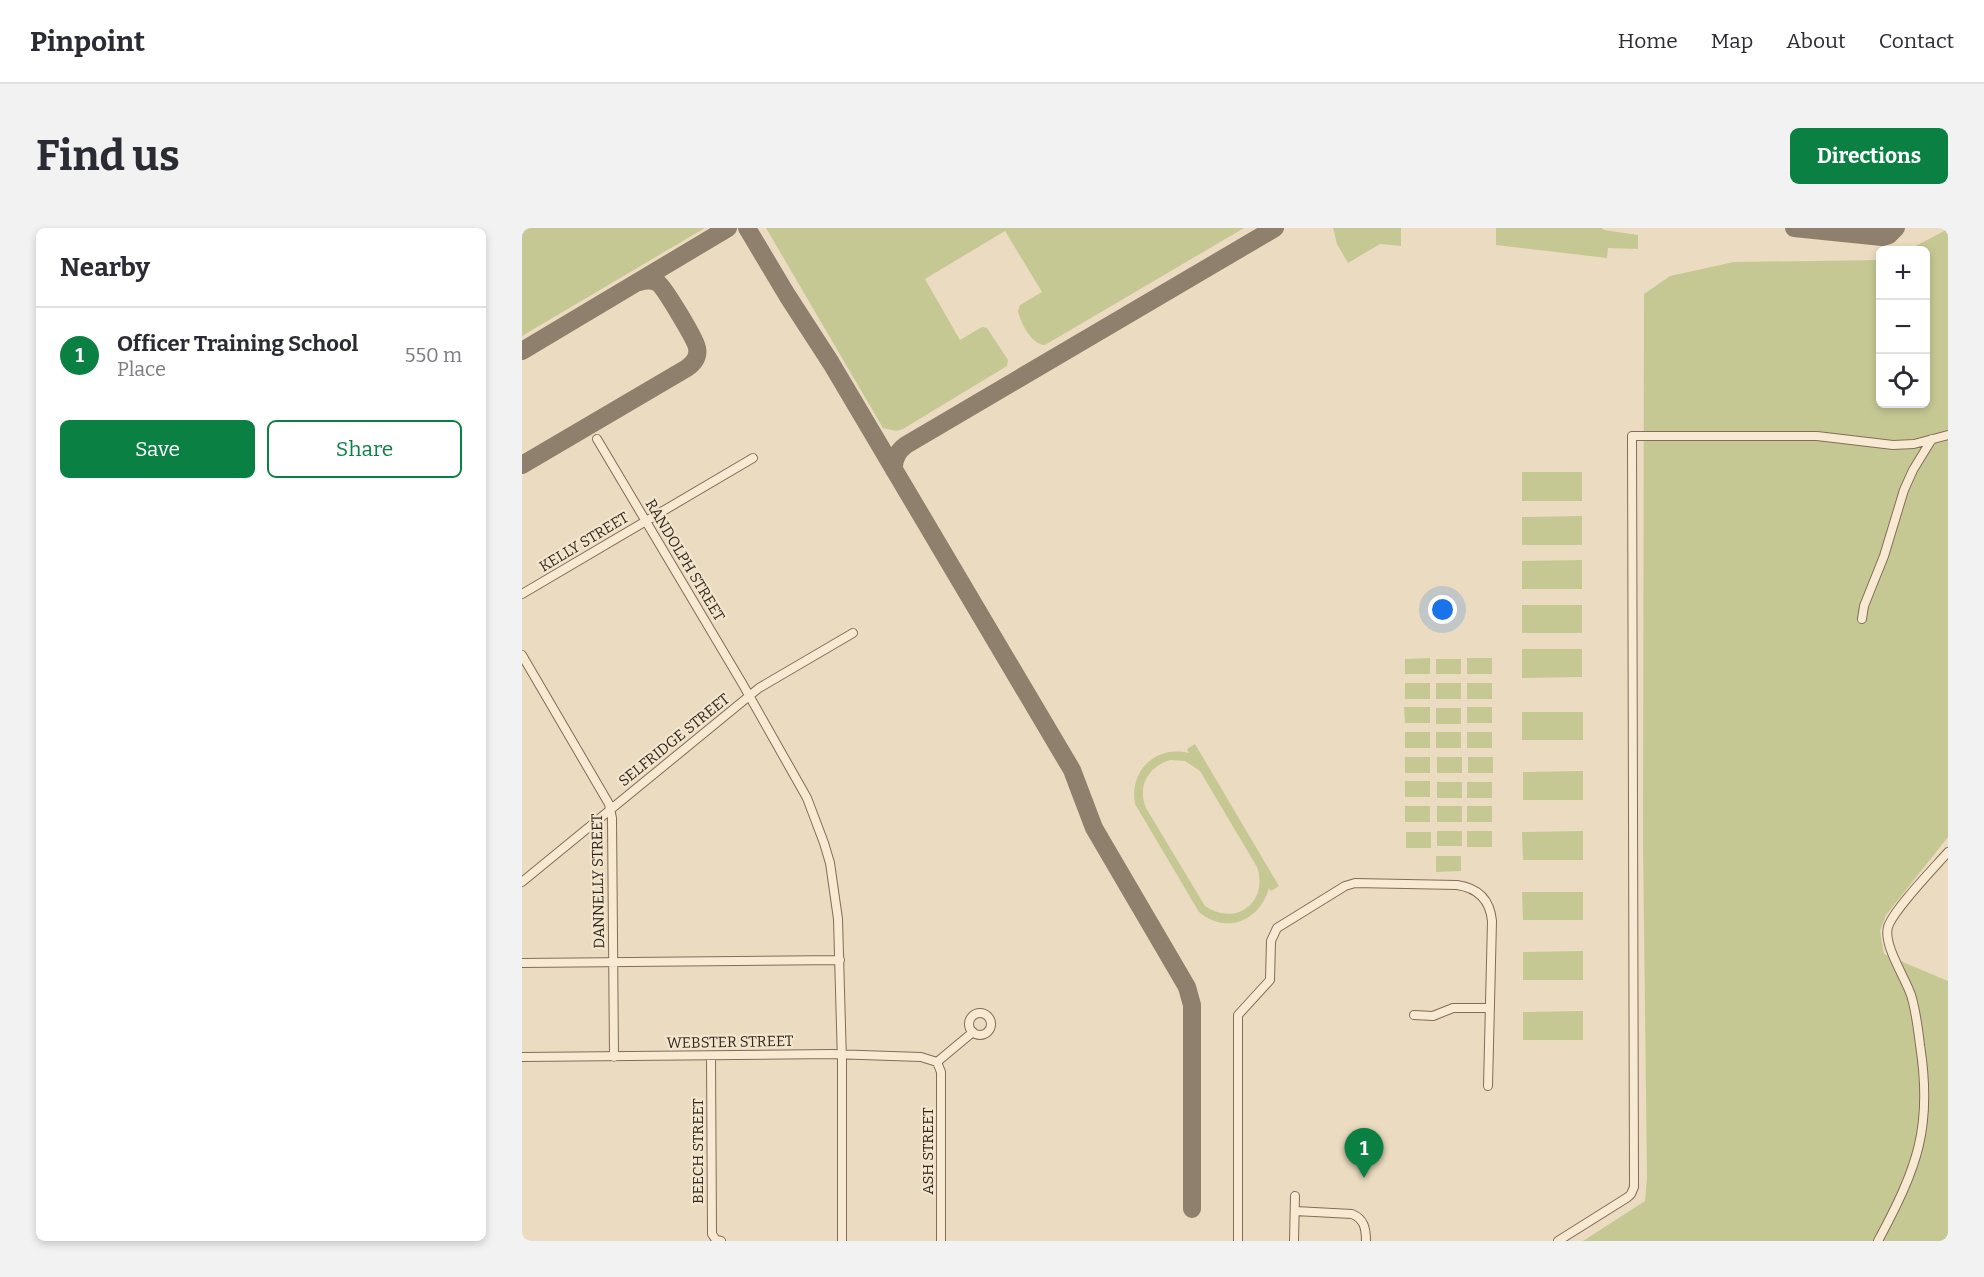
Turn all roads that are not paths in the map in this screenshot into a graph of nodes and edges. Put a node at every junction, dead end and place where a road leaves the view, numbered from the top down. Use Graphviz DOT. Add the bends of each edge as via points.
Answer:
graph roads {
  1 [pos="1948,435"];
  2 [pos="597,439"];
  3 [pos="1932,439"];
  4 [pos="753,458"];
  5 [pos="646,521"];
  6 [pos="522,594"];
  7 [pos="1862,619"];
  8 [pos="853,633"];
  9 [pos="522,655"];
  10 [pos="748,696"];
  11 [pos="610,809"];
  12 [pos="1948,852"];
  13 [pos="522,882"];
  14 [pos="840,960"];
  15 [pos="522,963"];
  16 [pos="613,963"];
  17 [pos="1490,1008"];
  18 [pos="1414,1015"];
  19 [pos="973,1032"];
  20 [pos="841,1055"];
  21 [pos="711,1056"];
  22 [pos="522,1057"];
  23 [pos="614,1057"];
  24 [pos="937,1062"];
  25 [pos="1488,1086"];
  26 [pos="1295,1196"];
  27 [pos="1295,1212"];
  28 [pos="721,1241"];
  29 [pos="842,1241"];
  30 [pos="941,1241"];
  31 [pos="1238,1241"];
  32 [pos="1294,1241"];
  33 [pos="1366,1241"];
  34 [pos="1558,1241"];
  35 [pos="1878,1241"];
  1 -- 3 [label="street"];
  2 -- 5 [label="street, RANDOLPH STREET"];
  3 -- 7 [label="street" via="1904,490"];
  3 -- 34 [label="street" via="1893,445 1817,436 1632,436 1634,1186 1628,1197"];
  4 -- 5 [label="street, KELLY STREET"];
  5 -- 6 [label="street, KELLY STREET"];
  5 -- 10 [label="street, RANDOLPH STREET"];
  8 -- 10 [label="street, SELFRIDGE STREET"];
  9 -- 11 [label="street, DANNELLY STREET"];
  10 -- 11 [label="street, SELFRIDGE STREET"];
  10 -- 14 [label="street, RANDOLPH STREET" via="807,798 819,827 830,863"];
  11 -- 13 [label="street, SELFRIDGE STREET"];
  11 -- 16 [label="street, DANNELLY STREET"];
  12 -- 35 [label="street" via="1901,907 1888,929 1888,941 1915,1011 1925,1104 1912,1172"];
  14 -- 16 [label="street"];
  14 -- 20 [label="street, RANDOLPH STREET"];
  15 -- 16 [label="street"];
  16 -- 23 [label="street, DANNELLY STREET"];
  17 -- 18 [label="street" via="1453,1008 1433,1016"];
  17 -- 25 [label="street"];
  17 -- 31 [label="street" via="1491,913 1485,898 1473,889 1457,885 1350,884 1281,923 1272,936 1270,980 1237,1019"];
  19 -- 24 [label="street"];
  20 -- 21 [label="street, WEBSTER STREET"];
  20 -- 24 [label="street, WEBSTER STREET" via="921,1057"];
  20 -- 29 [label="street, RANDOLPH STREET"];
  21 -- 23 [label="street, WEBSTER STREET"];
  21 -- 28 [label="street, BEECH STREET" via="712,1234"];
  22 -- 23 [label="street, WEBSTER STREET"];
  24 -- 30 [label="street, ASH STREET" via="941,1072"];
  26 -- 27 [label="street"];
  27 -- 32 [label="street"];
  27 -- 33 [label="street" via="1352,1214 1364,1224"];
}
